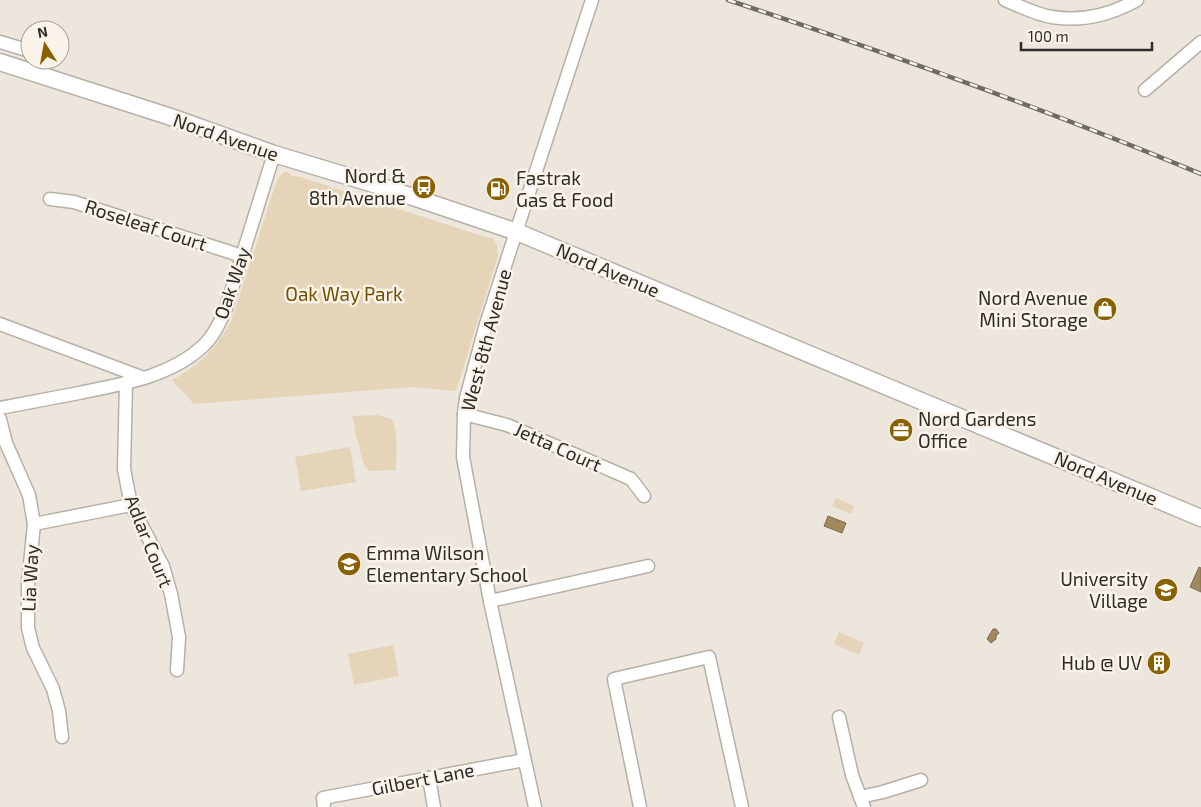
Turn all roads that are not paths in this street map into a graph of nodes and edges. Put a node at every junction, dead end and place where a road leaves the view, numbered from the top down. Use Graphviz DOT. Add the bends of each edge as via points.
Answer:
graph roads {
  1 [pos="592,0"];
  2 [pos="1005,0"];
  3 [pos="1138,0"];
  4 [pos="0,42"];
  5 [pos="1201,42"];
  6 [pos="20,48"];
  7 [pos="1,61"];
  8 [pos="20,64"];
  9 [pos="46,70"];
  10 [pos="1145,90"];
  11 [pos="274,154"];
  12 [pos="50,199"];
  13 [pos="517,232"];
  14 [pos="242,256"];
  15 [pos="0,324"];
  16 [pos="144,378"];
  17 [pos="126,383"];
  18 [pos="0,408"];
  19 [pos="464,414"];
  20 [pos="0,419"];
  21 [pos="644,496"];
  22 [pos="131,504"];
  23 [pos="1201,518"];
  24 [pos="34,524"];
  25 [pos="648,566"];
  26 [pos="490,601"];
  27 [pos="177,670"];
  28 [pos="840,717"];
  29 [pos="62,737"];
  30 [pos="524,760"];
  31 [pos="429,778"];
  32 [pos="921,780"];
  33 [pos="862,802"];
  34 [pos="323,803"];
  35 [pos="434,807"];
  36 [pos="535,807"];
  37 [pos="640,807"];
  38 [pos="742,807"];
  1 -- 13 [label="street, West 8th Avenue"];
  2 -- 3 [label="street" via="1051,17 1076,19 1103,15"];
  4 -- 6 [label="street"];
  5 -- 10 [label="street"];
  7 -- 8 [label="main road, Nord Avenue"];
  9 -- 11 [label="main road, Nord Avenue"];
  11 -- 13 [label="main road, Nord Avenue"];
  11 -- 14 [label="street, Oak Way"];
  12 -- 14 [label="street, Roseleaf Court" via="74,202"];
  13 -- 19 [label="street, West 8th Avenue" via="486,324"];
  13 -- 23 [label="main road, Nord Avenue"];
  14 -- 16 [label="street, Oak Way" via="225,311 214,334 183,362"];
  15 -- 16 [label="street"];
  16 -- 17 [label="street, Oak Way"];
  17 -- 18 [label="street, Oak Way"];
  17 -- 22 [label="street, Adlar Court" via="124,469"];
  19 -- 21 [label="street, Jetta Court" via="507,425 631,479"];
  19 -- 26 [label="street, West 8th Avenue" via="462,456"];
  20 -- 24 [label="street, Lia Way" via="6,443 29,495"];
  22 -- 24 [label="street"];
  22 -- 27 [label="street, Adlar Court" via="163,566 179,637"];
  24 -- 29 [label="street, Lia Way" via="28,584 28,628 33,648 53,689"];
  25 -- 26 [label="street"];
  26 -- 30 [label="street, West 8th Avenue"];
  28 -- 33 [label="street" via="852,775"];
  30 -- 31 [label="street, Gilbert Lane"];
  30 -- 36 [label="street, West 8th Avenue"];
  31 -- 34 [label="street, Gilbert Lane"];
  31 -- 35 [label="street"];
  32 -- 33 [label="street"];
  37 -- 38 [label="street" via="614,678 709,657"];
}
